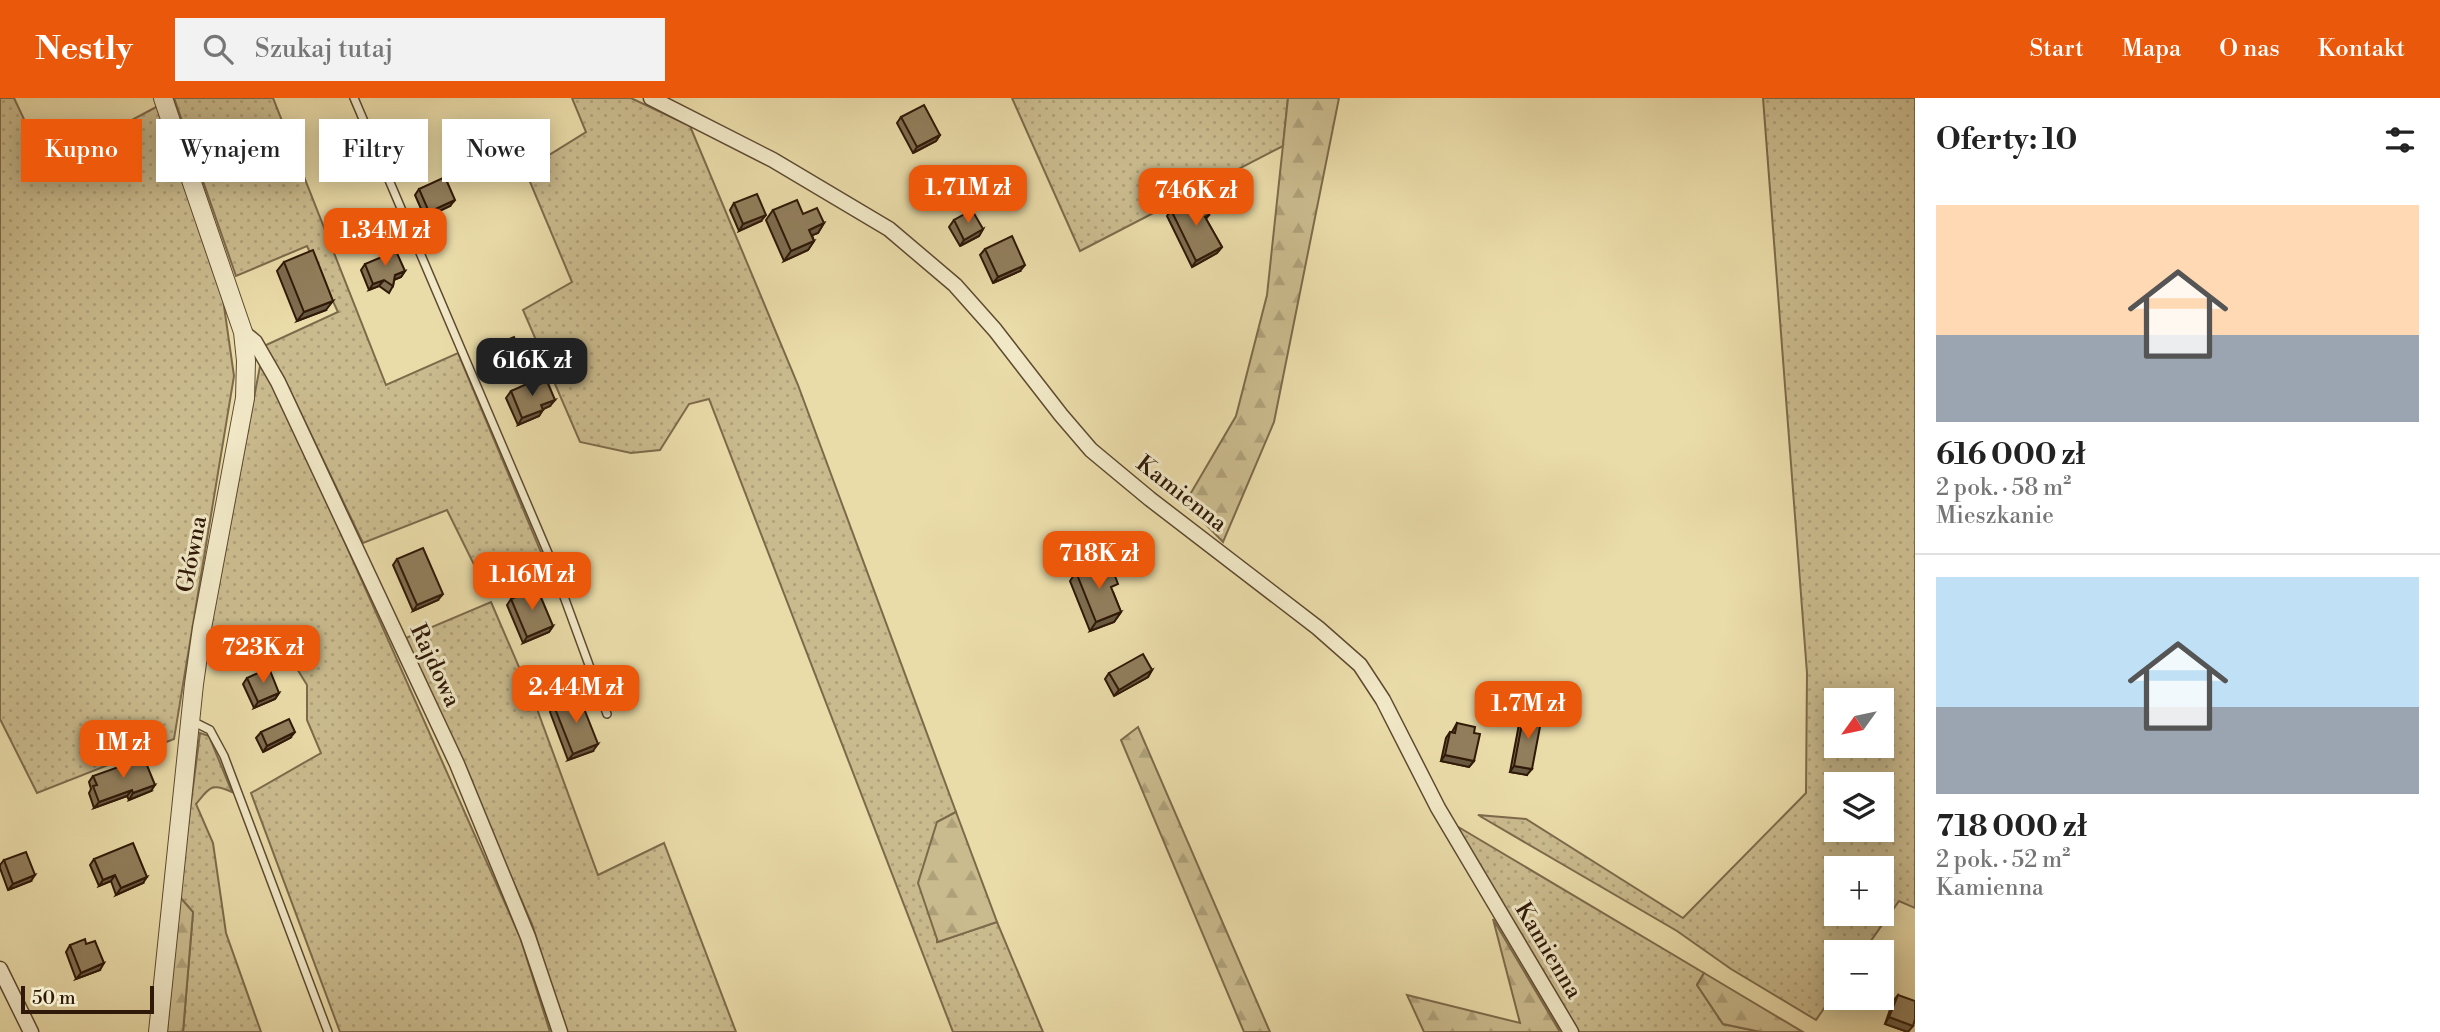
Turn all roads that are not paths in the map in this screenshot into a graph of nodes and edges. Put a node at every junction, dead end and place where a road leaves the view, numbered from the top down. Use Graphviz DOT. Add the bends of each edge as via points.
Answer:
graph roads {
  1 [pos="163,98"];
  2 [pos="354,98"];
  3 [pos="651,98"];
  4 [pos="243,332"];
  5 [pos="607,714"];
  6 [pos="191,721"];
  7 [pos="0,969"];
  8 [pos="31,1032"];
  9 [pos="159,1032"];
  10 [pos="328,1032"];
  11 [pos="560,1032"];
  12 [pos="1571,1032"];
  1 -- 4 [label="street, Główna"];
  2 -- 5 [label="lane" via="548,552"];
  3 -- 12 [label="street, Kamienna" via="774,160 889,229 963,294 1091,450 1360,665 1384,700 1438,808"];
  4 -- 6 [label="street, Główna" via="245,398 202,628"];
  4 -- 11 [label="street, Rajdowa" via="255,342 278,382 457,764 528,937"];
  6 -- 9 [label="street, Główna"];
  6 -- 10 [label="lane" via="210,730 224,756"];
  7 -- 8 [label="street"];
}
